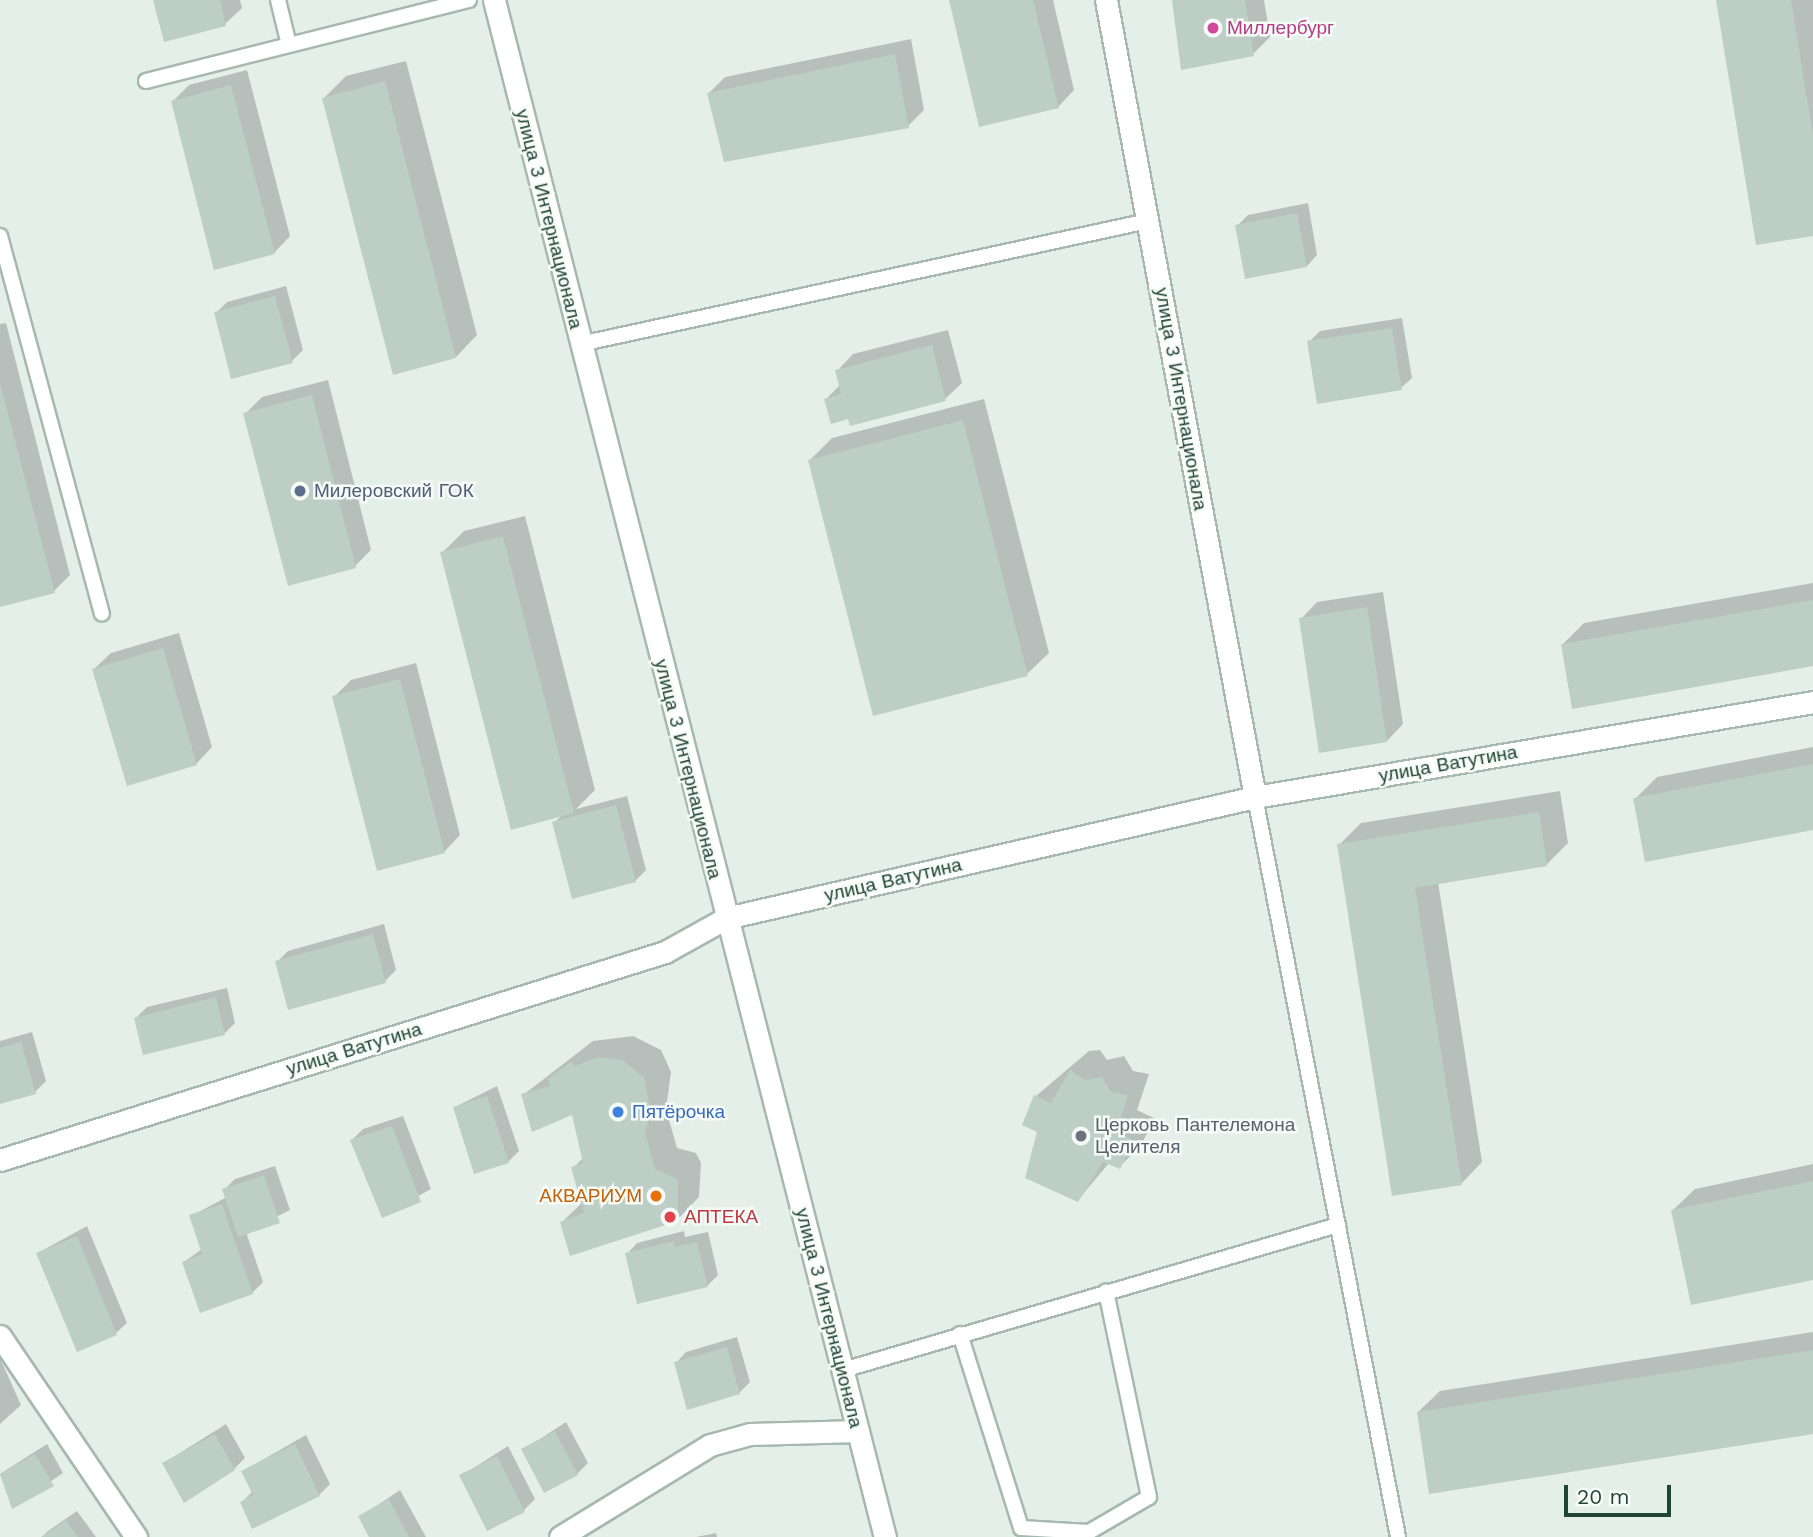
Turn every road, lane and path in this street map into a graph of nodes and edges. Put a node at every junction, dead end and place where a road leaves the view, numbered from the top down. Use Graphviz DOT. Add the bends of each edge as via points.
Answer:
graph roads {
  1 [pos="278,0"];
  2 [pos="469,0"];
  3 [pos="494,0"];
  4 [pos="1106,0"];
  5 [pos="289,45"];
  6 [pos="146,81"];
  7 [pos="1148,221"];
  8 [pos="0,236"];
  9 [pos="580,344"];
  10 [pos="102,613"];
  11 [pos="1813,702"];
  12 [pos="1255,797"];
  13 [pos="726,918"];
  14 [pos="0,1160"];
  15 [pos="1338,1225"];
  16 [pos="1106,1292"];
  17 [pos="960,1334"];
  18 [pos="0,1336"];
  19 [pos="843,1370"];
  20 [pos="858,1430"];
  21 [pos="136,1537"];
  22 [pos="560,1537"];
  23 [pos="886,1537"];
  24 [pos="1398,1537"];
  1 -- 5 [label="lane"];
  2 -- 5 [label="lane"];
  3 -- 9 [label="street, улица 3 Интернационала"];
  4 -- 7 [label="street, улица 3 Интернационала"];
  5 -- 6 [label="lane"];
  7 -- 9 [label="lane"];
  7 -- 12 [label="street, улица 3 Интернационала"];
  8 -- 10 [label="lane"];
  9 -- 13 [label="street, улица 3 Интернационала"];
  11 -- 12 [label="street, улица Ватутина"];
  12 -- 13 [label="street, улица Ватутина"];
  12 -- 15 [label="lane"];
  13 -- 14 [label="street, улица Ватутина" via="665,952"];
  13 -- 19 [label="street, улица 3 Интернационала"];
  15 -- 16 [label="lane"];
  15 -- 24 [label="lane"];
  16 -- 17 [label="lane"];
  16 -- 17 [label="lane" via="1149,1497 1089,1532 1021,1528"];
  17 -- 19 [label="lane"];
  18 -- 21 [label="street"];
  19 -- 20 [label="street, улица 3 Интернационала"];
  20 -- 22 [label="street" via="750,1434 710,1445"];
  20 -- 23 [label="street, улица 3 Интернационала"];
}
